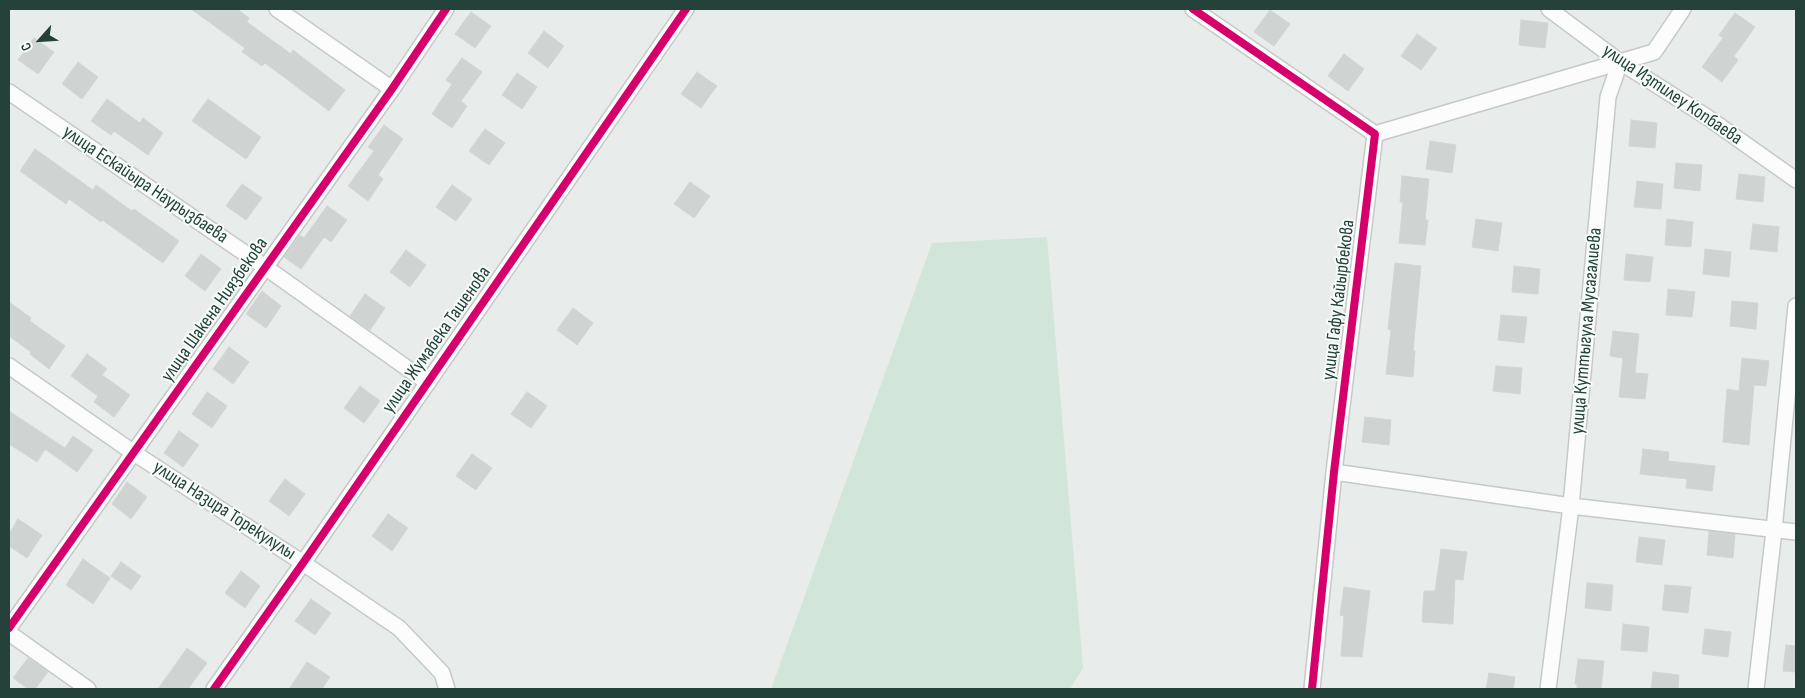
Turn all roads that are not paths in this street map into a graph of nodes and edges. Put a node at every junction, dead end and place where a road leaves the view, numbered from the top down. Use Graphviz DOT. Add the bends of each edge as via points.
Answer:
graph roads {
  1 [pos="277,9"];
  2 [pos="446,9"];
  3 [pos="686,9"];
  4 [pos="1193,9"];
  5 [pos="1549,9"];
  6 [pos="1683,9"];
  7 [pos="1620,62"];
  8 [pos="392,89"];
  9 [pos="9,92"];
  10 [pos="1375,134"];
  11 [pos="1796,180"];
  12 [pos="266,268"];
  13 [pos="1796,306"];
  14 [pos="9,366"];
  15 [pos="428,383"];
  16 [pos="134,453"];
  17 [pos="1334,472"];
  18 [pos="1571,506"];
  19 [pos="1774,530"];
  20 [pos="1796,532"];
  21 [pos="303,563"];
  22 [pos="9,628"];
  23 [pos="9,633"];
  24 [pos="88,689"];
  25 [pos="214,689"];
  26 [pos="447,689"];
  27 [pos="1312,689"];
  28 [pos="1548,689"];
  29 [pos="1756,689"];
  1 -- 8 [label="street"];
  2 -- 8 [label="street, улица Шакена Ниязбекова"];
  3 -- 15 [label="street, улица Жумабека Ташенова"];
  4 -- 10 [label="street"];
  5 -- 7 [label="street, улица Изтилеу Копбаева"];
  6 -- 7 [label="street" via="1654,52"];
  7 -- 10 [label="street"];
  7 -- 11 [label="street, улица Изтилеу Копбаева" via="1707,117"];
  7 -- 18 [label="street, улица Куттыгула Мусагалиева" via="1608,97"];
  8 -- 12 [label="street, улица Шакена Ниязбекова"];
  9 -- 12 [label="street, улица Ескайыра Наурызбаева"];
  10 -- 17 [label="street, улица Гафу Кайырбекова"];
  12 -- 15 [label="street, улица Ескайыра Наурызбаева"];
  12 -- 16 [label="street, улица Шакена Ниязбекова"];
  13 -- 19 [label="street"];
  14 -- 16 [label="street, улица Назира Торекулулы"];
  15 -- 21 [label="street, улица Жумабека Ташенова"];
  16 -- 21 [label="street, улица Назира Торекулулы"];
  16 -- 22 [label="street, улица Шакена Ниязбекова"];
  17 -- 18 [label="street"];
  17 -- 27 [label="street, улица Гафу Кайырбекова"];
  18 -- 19 [label="street"];
  18 -- 28 [label="street, улица Куттыгула Мусагалиева"];
  19 -- 20 [label="street"];
  19 -- 29 [label="street"];
  21 -- 25 [label="street, улица Жумабека Ташенова"];
  21 -- 26 [label="street, улица Назира Торекулулы" via="399,628 442,673"];
  23 -- 24 [label="street"];
}
